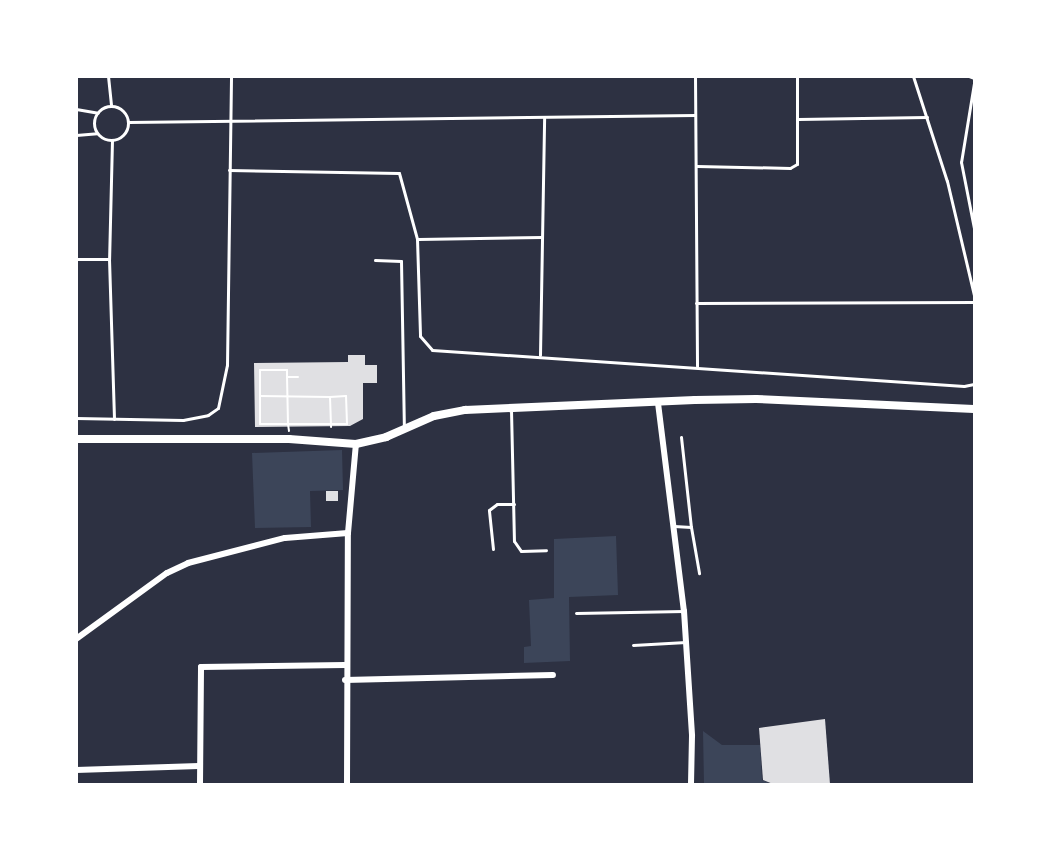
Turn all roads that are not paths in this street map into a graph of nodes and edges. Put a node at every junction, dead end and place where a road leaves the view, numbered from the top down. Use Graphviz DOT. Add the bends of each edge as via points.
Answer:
graph roads {
  1 [pos="108,76"];
  2 [pos="231,76"];
  3 [pos="695,76"];
  4 [pos="797,76"];
  5 [pos="913,76"];
  6 [pos="969,76"];
  7 [pos="975,78"];
  8 [pos="975,83"];
  9 [pos="111,106"];
  10 [pos="76,109"];
  11 [pos="98,112"];
  12 [pos="695,115"];
  13 [pos="544,117"];
  14 [pos="927,117"];
  15 [pos="798,119"];
  16 [pos="231,121"];
  17 [pos="128,122"];
  18 [pos="98,133"];
  19 [pos="76,135"];
  20 [pos="112,140"];
  21 [pos="697,166"];
  22 [pos="229,170"];
  23 [pos="975,228"];
  24 [pos="542,237"];
  25 [pos="417,239"];
  26 [pos="76,259"];
  27 [pos="109,259"];
  28 [pos="375,260"];
  29 [pos="975,296"];
  30 [pos="975,302"];
  31 [pos="696,303"];
  32 [pos="540,355"];
  33 [pos="697,366"];
  34 [pos="975,384"];
  35 [pos="658,403"];
  36 [pos="511,409"];
  37 [pos="975,409"];
  38 [pos="76,418"];
  39 [pos="114,419"];
  40 [pos="404,428"];
  41 [pos="681,437"];
  42 [pos="76,439"];
  43 [pos="356,444"];
  44 [pos="514,504"];
  45 [pos="673,526"];
  46 [pos="691,527"];
  47 [pos="348,533"];
  48 [pos="493,549"];
  49 [pos="546,550"];
  50 [pos="699,573"];
  51 [pos="684,611"];
  52 [pos="576,613"];
  53 [pos="76,639"];
  54 [pos="686,642"];
  55 [pos="633,645"];
  56 [pos="345,665"];
  57 [pos="553,675"];
  58 [pos="345,680"];
  59 [pos="199,766"];
  60 [pos="76,770"];
  61 [pos="200,784"];
  62 [pos="347,784"];
  63 [pos="692,784"];
  1 -- 9 [label="lane"];
  2 -- 16 [label="lane"];
  3 -- 12 [label="lane"];
  4 -- 15 [label="lane"];
  5 -- 14 [label="lane"];
  6 -- 7 [label="lane"];
  8 -- 23 [label="lane" via="961,162"];
  9 -- 11 [label="lane"];
  9 -- 17 [label="lane" via="123,111"];
  10 -- 11 [label="lane"];
  11 -- 18 [label="lane" via="94,119"];
  12 -- 13 [label="lane"];
  12 -- 21 [label="lane"];
  13 -- 16 [label="lane"];
  13 -- 24 [label="lane"];
  14 -- 15 [label="lane"];
  14 -- 29 [label="lane"];
  15 -- 21 [label="lane" via="799,156 790,168"];
  16 -- 17 [label="lane"];
  16 -- 22 [label="lane"];
  17 -- 20 [label="lane" via="124,134"];
  18 -- 19 [label="lane"];
  18 -- 20 [label="lane"];
  20 -- 27 [label="lane"];
  21 -- 31 [label="lane"];
  22 -- 25 [label="lane" via="399,173"];
  22 -- 39 [label="lane" via="227,365 218,408 196,419"];
  24 -- 25 [label="lane"];
  24 -- 32 [label="lane"];
  25 -- 32 [label="lane" via="420,336 425,345 432,350"];
  26 -- 27 [label="lane"];
  27 -- 39 [label="lane"];
  28 -- 40 [label="lane" via="401,261"];
  30 -- 31 [label="lane"];
  31 -- 33 [label="lane"];
  32 -- 33 [label="lane"];
  33 -- 34 [label="lane"];
  35 -- 36 [label="street"];
  35 -- 37 [label="street" via="756,399"];
  35 -- 45 [label="street"];
  36 -- 40 [label="street" via="449,412"];
  36 -- 44 [label="lane"];
  38 -- 39 [label="lane"];
  40 -- 43 [label="street"];
  41 -- 46 [label="lane"];
  42 -- 43 [label="street" via="288,439"];
  43 -- 47 [label="street"];
  44 -- 48 [label="lane" via="496,504 489,510"];
  44 -- 49 [label="lane" via="518,549"];
  45 -- 46 [label="lane"];
  45 -- 51 [label="street"];
  46 -- 50 [label="lane"];
  47 -- 53 [label="street" via="285,538 188,563 167,573"];
  47 -- 56 [label="street"];
  51 -- 52 [label="lane"];
  51 -- 54 [label="street"];
  54 -- 55 [label="lane"];
  54 -- 63 [label="street"];
  56 -- 58 [label="street"];
  56 -- 59 [label="street" via="201,667"];
  57 -- 58 [label="street"];
  58 -- 62 [label="street"];
  59 -- 60 [label="street"];
  59 -- 61 [label="street"];
}
